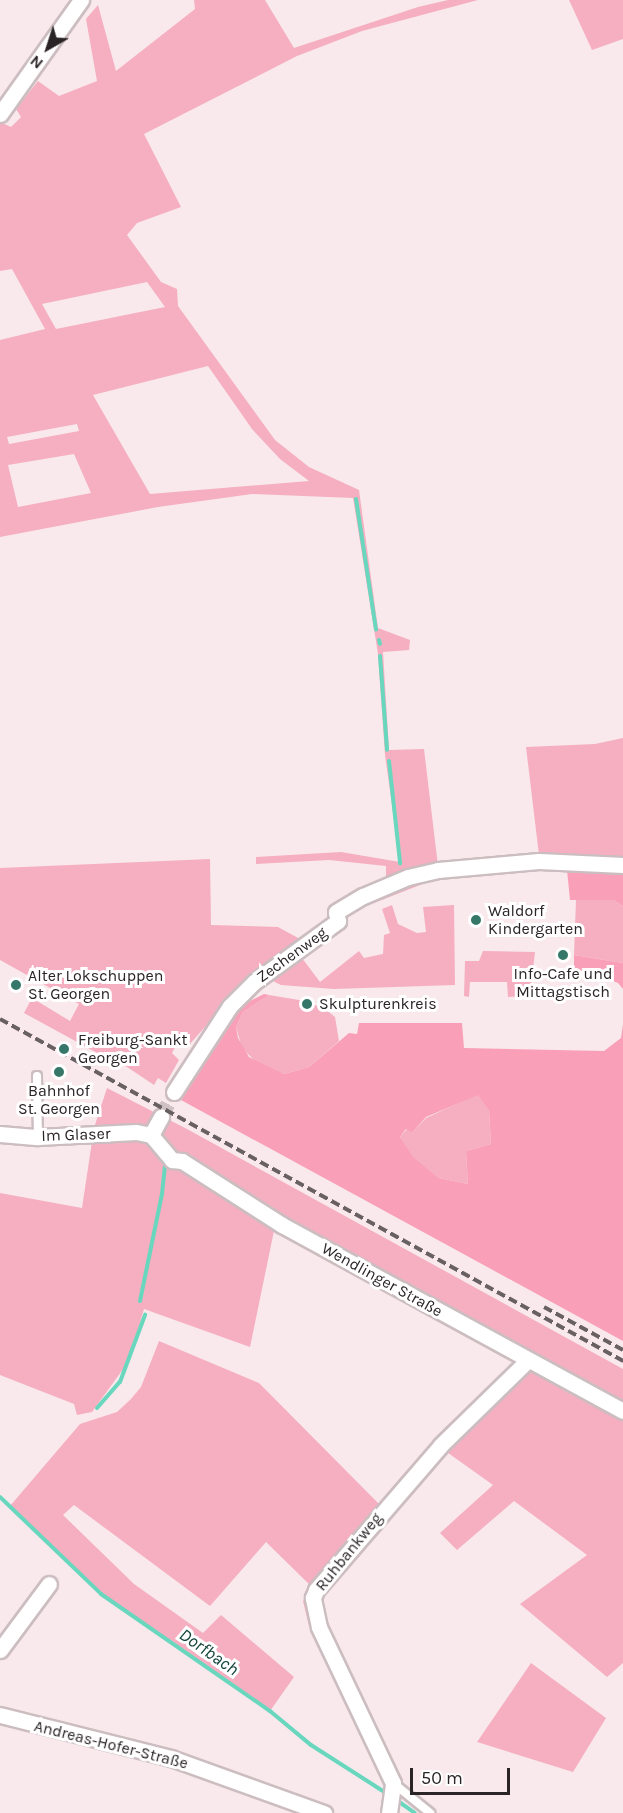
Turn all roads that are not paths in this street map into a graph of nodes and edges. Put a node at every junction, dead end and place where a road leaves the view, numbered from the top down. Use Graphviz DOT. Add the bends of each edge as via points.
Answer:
graph roads {
  1 [pos="81,0"];
  2 [pos="0,114"];
  3 [pos="623,865"];
  4 [pos="37,1076"];
  5 [pos="174,1092"];
  6 [pos="161,1117"];
  7 [pos="0,1134"];
  8 [pos="151,1135"];
  9 [pos="38,1137"];
  10 [pos="527,1360"];
  11 [pos="623,1411"];
  12 [pos="50,1584"];
  13 [pos="0,1650"];
  14 [pos="0,1715"];
  15 [pos="393,1785"];
  16 [pos="299,1809"];
  17 [pos="390,1809"];
  18 [pos="324,1813"];
  19 [pos="430,1813"];
  1 -- 2 [label="street"];
  3 -- 5 [label="street, Zechenweg" via="528,862 438,870 408,877 363,896 336,912 338,921 254,982 230,1006"];
  4 -- 9 [label="lane"];
  6 -- 8 [label="street"];
  7 -- 9 [label="street, Im Glaser"];
  8 -- 9 [label="street, Im Glaser" via="136,1132"];
  8 -- 10 [label="street, Wendlinger Straße" via="172,1160 182,1161 282,1225"];
  10 -- 11 [label="street, Wendlinger Straße"];
  10 -- 15 [label="street, Ruhbankweg" via="441,1445 313,1598 319,1627"];
  12 -- 13 [label="street"];
  14 -- 16 [label="street, Andreas-Hofer-Straße" via="171,1758"];
  15 -- 17 [label="street"];
  15 -- 19 [label="lane, Ruhbankweg"];
  16 -- 18 [label="street, Andreas-Hofer-Straße"];
}
